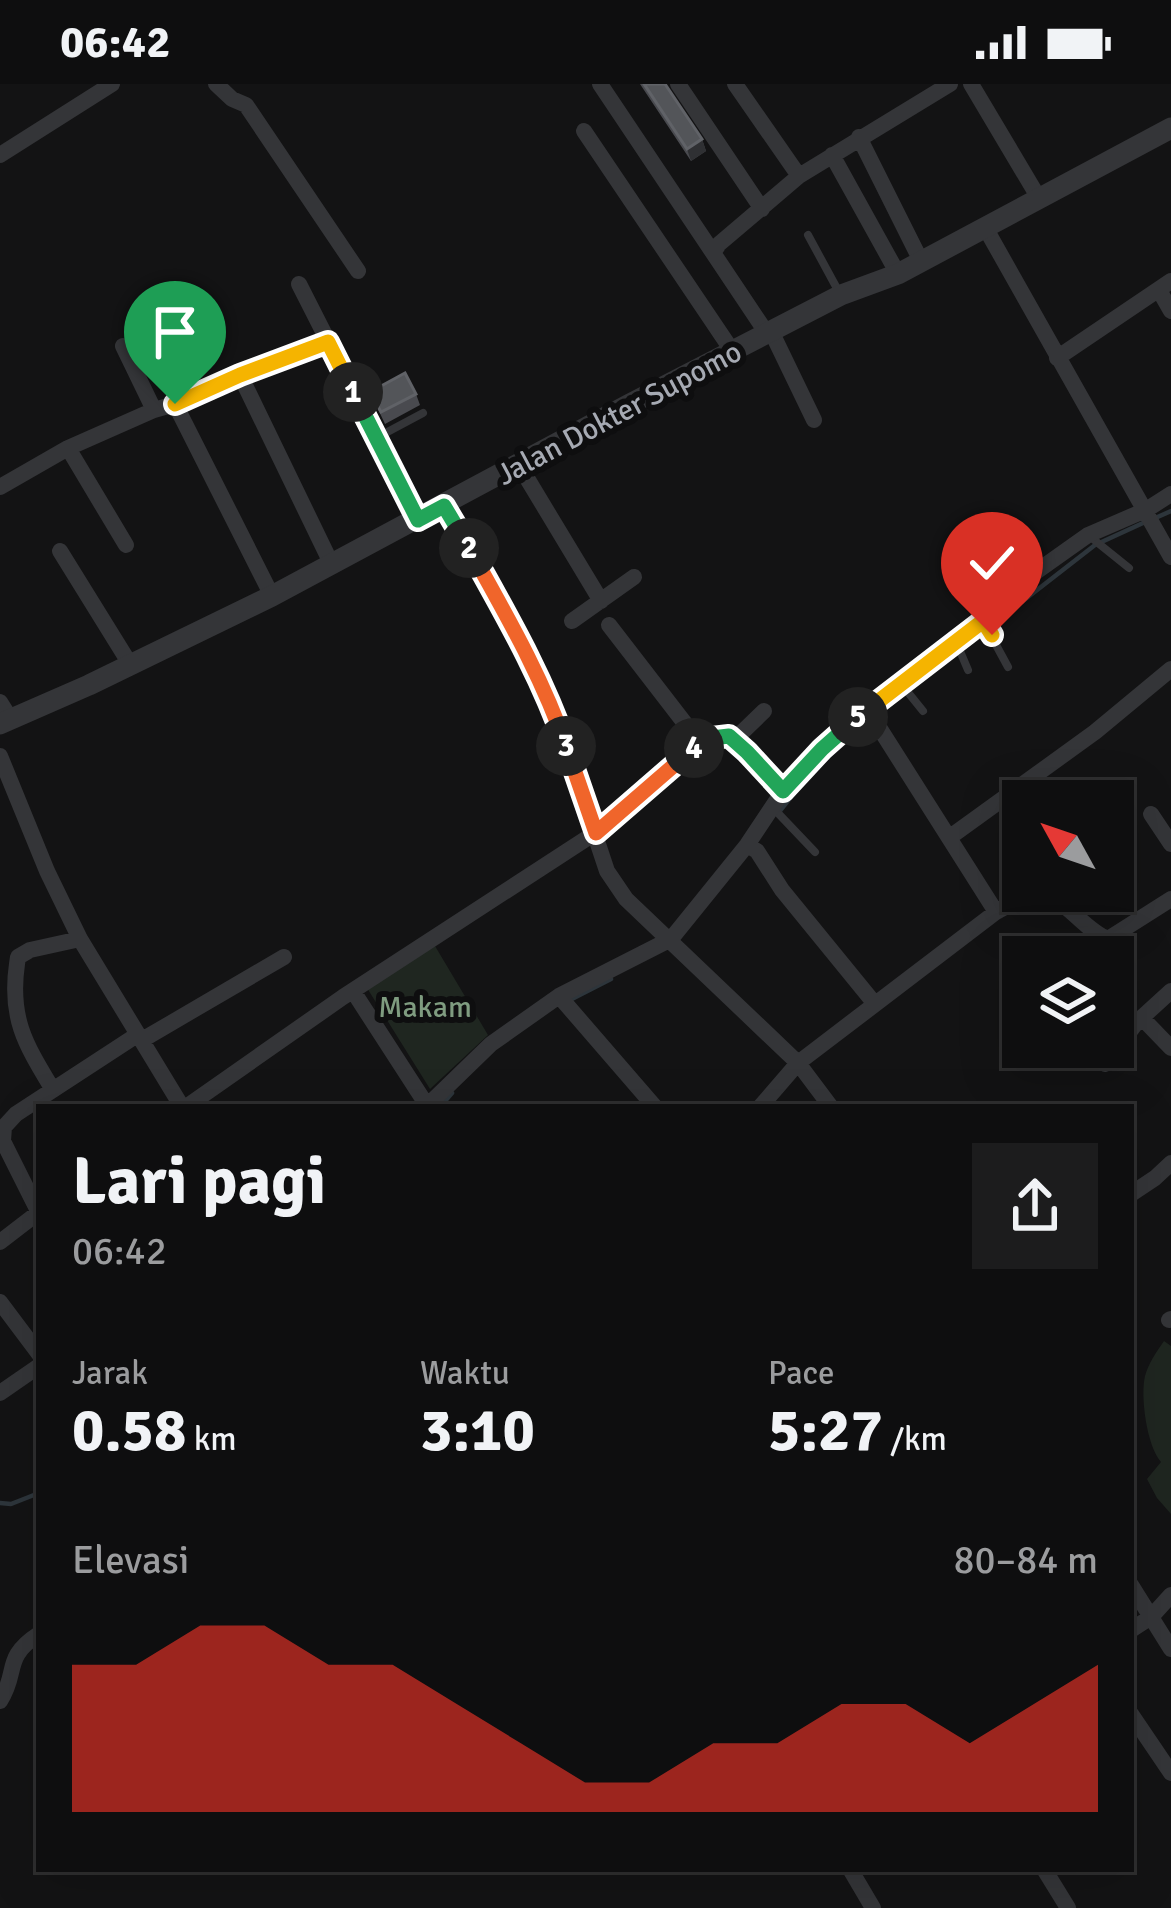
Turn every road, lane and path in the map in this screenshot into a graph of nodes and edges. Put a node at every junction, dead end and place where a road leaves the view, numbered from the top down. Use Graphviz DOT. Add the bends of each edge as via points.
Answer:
graph roads {
  1 [pos="112,84"];
  2 [pos="216,84"];
  3 [pos="600,84"];
  4 [pos="735,84"];
  5 [pos="950,84"];
  6 [pos="971,84"];
  7 [pos="682,85"];
  8 [pos="1171,128"];
  9 [pos="584,131"];
  10 [pos="859,137"];
  11 [pos="832,154"];
  12 [pos="0,155"];
  13 [pos="799,176"];
  14 [pos="1040,200"];
  15 [pos="762,209"];
  16 [pos="986,229"];
  17 [pos="808,235"];
  18 [pos="713,253"];
  19 [pos="921,261"];
  20 [pos="358,272"];
  21 [pos="898,274"];
  22 [pos="299,284"];
  23 [pos="1165,285"];
  24 [pos="841,295"];
  25 [pos="1171,311"];
  26 [pos="770,334"];
  27 [pos="328,342"];
  28 [pos="123,346"];
  29 [pos="733,352"];
  30 [pos="1057,358"];
  31 [pos="240,375"];
  32 [pos="175,404"];
  33 [pos="154,410"];
  34 [pos="423,413"];
  35 [pos="814,420"];
  36 [pos="377,438"];
  37 [pos="68,448"];
  38 [pos="519,465"];
  39 [pos="0,487"];
  40 [pos="1171,494"];
  41 [pos="444,506"];
  42 [pos="1149,516"];
  43 [pos="418,520"];
  44 [pos="1093,540"];
  45 [pos="126,545"];
  46 [pos="60,551"];
  47 [pos="1171,557"];
  48 [pos="332,565"];
  49 [pos="1130,568"];
  50 [pos="634,577"];
  51 [pos="272,596"];
  52 [pos="601,601"];
  53 [pos="572,621"];
  54 [pos="609,625"];
  55 [pos="987,628"];
  56 [pos="959,647"];
  57 [pos="130,664"];
  58 [pos="1008,667"];
  59 [pos="1171,669"];
  60 [pos="968,670"];
  61 [pos="906,689"];
  62 [pos="764,711"];
  63 [pos="923,711"];
  64 [pos="3,715"];
  65 [pos="872,715"];
  66 [pos="734,740"];
  67 [pos="700,743"];
  68 [pos="0,756"];
  69 [pos="783,791"];
  70 [pos="777,812"];
  71 [pos="1151,814"];
  72 [pos="596,833"];
  73 [pos="950,838"];
  74 [pos="1171,844"];
  75 [pos="751,847"];
  76 [pos="815,852"];
  77 [pos="1171,899"];
  78 [pos="995,912"];
  79 [pos="80,939"];
  80 [pos="671,939"];
  81 [pos="18,957"];
  82 [pos="284,957"];
  83 [pos="0,971"];
  84 [pos="353,991"];
  85 [pos="1171,992"];
  86 [pos="562,1000"];
  87 [pos="875,1004"];
  88 [pos="1142,1018"];
  89 [pos="1134,1028"];
  90 [pos="140,1037"];
  91 [pos="1171,1048"];
  92 [pos="799,1063"];
  93 [pos="53,1090"];
  94 [pos="182,1104"];
  95 [pos="188,1104"];
  96 [pos="425,1104"];
  97 [pos="430,1104"];
  98 [pos="652,1104"];
  99 [pos="763,1104"];
  100 [pos="830,1104"];
  101 [pos="2,1117"];
  102 [pos="1171,1163"];
  103 [pos="1134,1192"];
  104 [pos="36,1206"];
  105 [pos="36,1214"];
  106 [pos="0,1242"];
  107 [pos="0,1302"];
  108 [pos="36,1350"];
  109 [pos="36,1368"];
  110 [pos="0,1393"];
  111 [pos="1134,1590"];
  112 [pos="1171,1595"];
  113 [pos="1151,1617"];
  114 [pos="1134,1628"];
  115 [pos="36,1637"];
  116 [pos="1171,1649"];
  117 [pos="0,1701"];
  118 [pos="1134,1718"];
  119 [pos="1171,1773"];
  120 [pos="852,1872"];
  121 [pos="1046,1872"];
  122 [pos="873,1908"];
  123 [pos="1068,1908"];
  1 -- 12 [label="street"];
  2 -- 20 [label="street" via="246,105"];
  3 -- 18 [label="street"];
  4 -- 13 [label="street"];
  5 -- 10 [label="street"];
  6 -- 14 [label="street"];
  7 -- 15 [label="street"];
  8 -- 14 [label="street, Jalan Dokter Supomo"];
  9 -- 29 [label="street"];
  10 -- 11 [label="street"];
  10 -- 19 [label="street"];
  11 -- 13 [label="street"];
  11 -- 21 [label="street"];
  13 -- 15 [label="street"];
  14 -- 16 [label="street, Jalan Dokter Supomo"];
  15 -- 18 [label="street"];
  16 -- 19 [label="street, Jalan Dokter Supomo"];
  16 -- 30 [label="street"];
  17 -- 24 [label="lane"];
  18 -- 26 [label="street"];
  19 -- 21 [label="street, Jalan Dokter Supomo"];
  21 -- 24 [label="street, Jalan Dokter Supomo"];
  22 -- 27 [label="street"];
  23 -- 25 [label="street"];
  23 -- 30 [label="street"];
  24 -- 26 [label="street, Jalan Dokter Supomo"];
  26 -- 29 [label="street, Jalan Dokter Supomo"];
  26 -- 35 [label="street"];
  27 -- 31 [label="street"];
  27 -- 36 [label="street"];
  28 -- 33 [label="street"];
  29 -- 38 [label="street, Jalan Dokter Supomo"];
  30 -- 42 [label="street"];
  31 -- 32 [label="street"];
  31 -- 48 [label="street"];
  32 -- 33 [label="street"];
  32 -- 51 [label="street"];
  33 -- 37 [label="street"];
  34 -- 36 [label="lane"];
  36 -- 43 [label="street"];
  37 -- 39 [label="street"];
  37 -- 45 [label="street"];
  38 -- 41 [label="street, Jalan Dokter Supomo"];
  38 -- 52 [label="street"];
  40 -- 42 [label="street"];
  41 -- 43 [label="street, Jalan Dokter Supomo"];
  41 -- 72 [label="street" via="518,634"];
  42 -- 44 [label="street"];
  42 -- 47 [label="street"];
  43 -- 48 [label="street, Jalan Dokter Supomo"];
  44 -- 49 [label="lane"];
  44 -- 55 [label="street" via="1033,574"];
  46 -- 57 [label="street"];
  48 -- 51 [label="street, Jalan Dokter Supomo"];
  50 -- 52 [label="street"];
  51 -- 57 [label="street, Jalan Dokter Supomo"];
  52 -- 53 [label="street"];
  54 -- 67 [label="street"];
  55 -- 56 [label="street"];
  55 -- 58 [label="lane"];
  56 -- 60 [label="lane"];
  56 -- 61 [label="street"];
  57 -- 64 [label="street, Jalan Dokter Supomo"];
  59 -- 73 [label="street"];
  61 -- 63 [label="lane"];
  61 -- 65 [label="street"];
  62 -- 66 [label="street"];
  65 -- 69 [label="street" via="822,749"];
  65 -- 73 [label="street"];
  66 -- 67 [label="street"];
  66 -- 69 [label="street"];
  67 -- 72 [label="street"];
  68 -- 79 [label="street"];
  69 -- 70 [label="street"];
  70 -- 75 [label="street"];
  70 -- 76 [label="lane"];
  71 -- 74 [label="street"];
  72 -- 80 [label="street" via="616,885"];
  72 -- 84 [label="street"];
  73 -- 78 [label="street"];
  75 -- 80 [label="street"];
  75 -- 87 [label="street"];
  77 -- 78 [label="street" via="1108,939 1043,892"];
  78 -- 87 [label="street"];
  79 -- 81 [label="street"];
  79 -- 90 [label="street"];
  80 -- 86 [label="street"];
  80 -- 92 [label="street"];
  81 -- 83 [label="street"];
  81 -- 93 [label="street" via="14,1008"];
  82 -- 90 [label="street"];
  84 -- 95 [label="street"];
  84 -- 96 [label="street"];
  85 -- 88 [label="street"];
  86 -- 97 [label="street" via="491,1044"];
  86 -- 98 [label="street"];
  87 -- 92 [label="street"];
  88 -- 89 [label="street"];
  88 -- 91 [label="street"];
  90 -- 93 [label="street"];
  90 -- 94 [label="street"];
  92 -- 99 [label="street"];
  92 -- 100 [label="street"];
  93 -- 101 [label="street"];
  101 -- 104 [label="street" via="3,1141"];
  102 -- 103 [label="street"];
  105 -- 106 [label="street"];
  107 -- 108 [label="street"];
  109 -- 110 [label="street"];
  111 -- 113 [label="street"];
  112 -- 113 [label="street"];
  113 -- 114 [label="street"];
  113 -- 116 [label="street"];
  115 -- 117 [label="street" via="15,1655"];
  118 -- 119 [label="street"];
  120 -- 122 [label="street"];
  121 -- 123 [label="street"];
}
